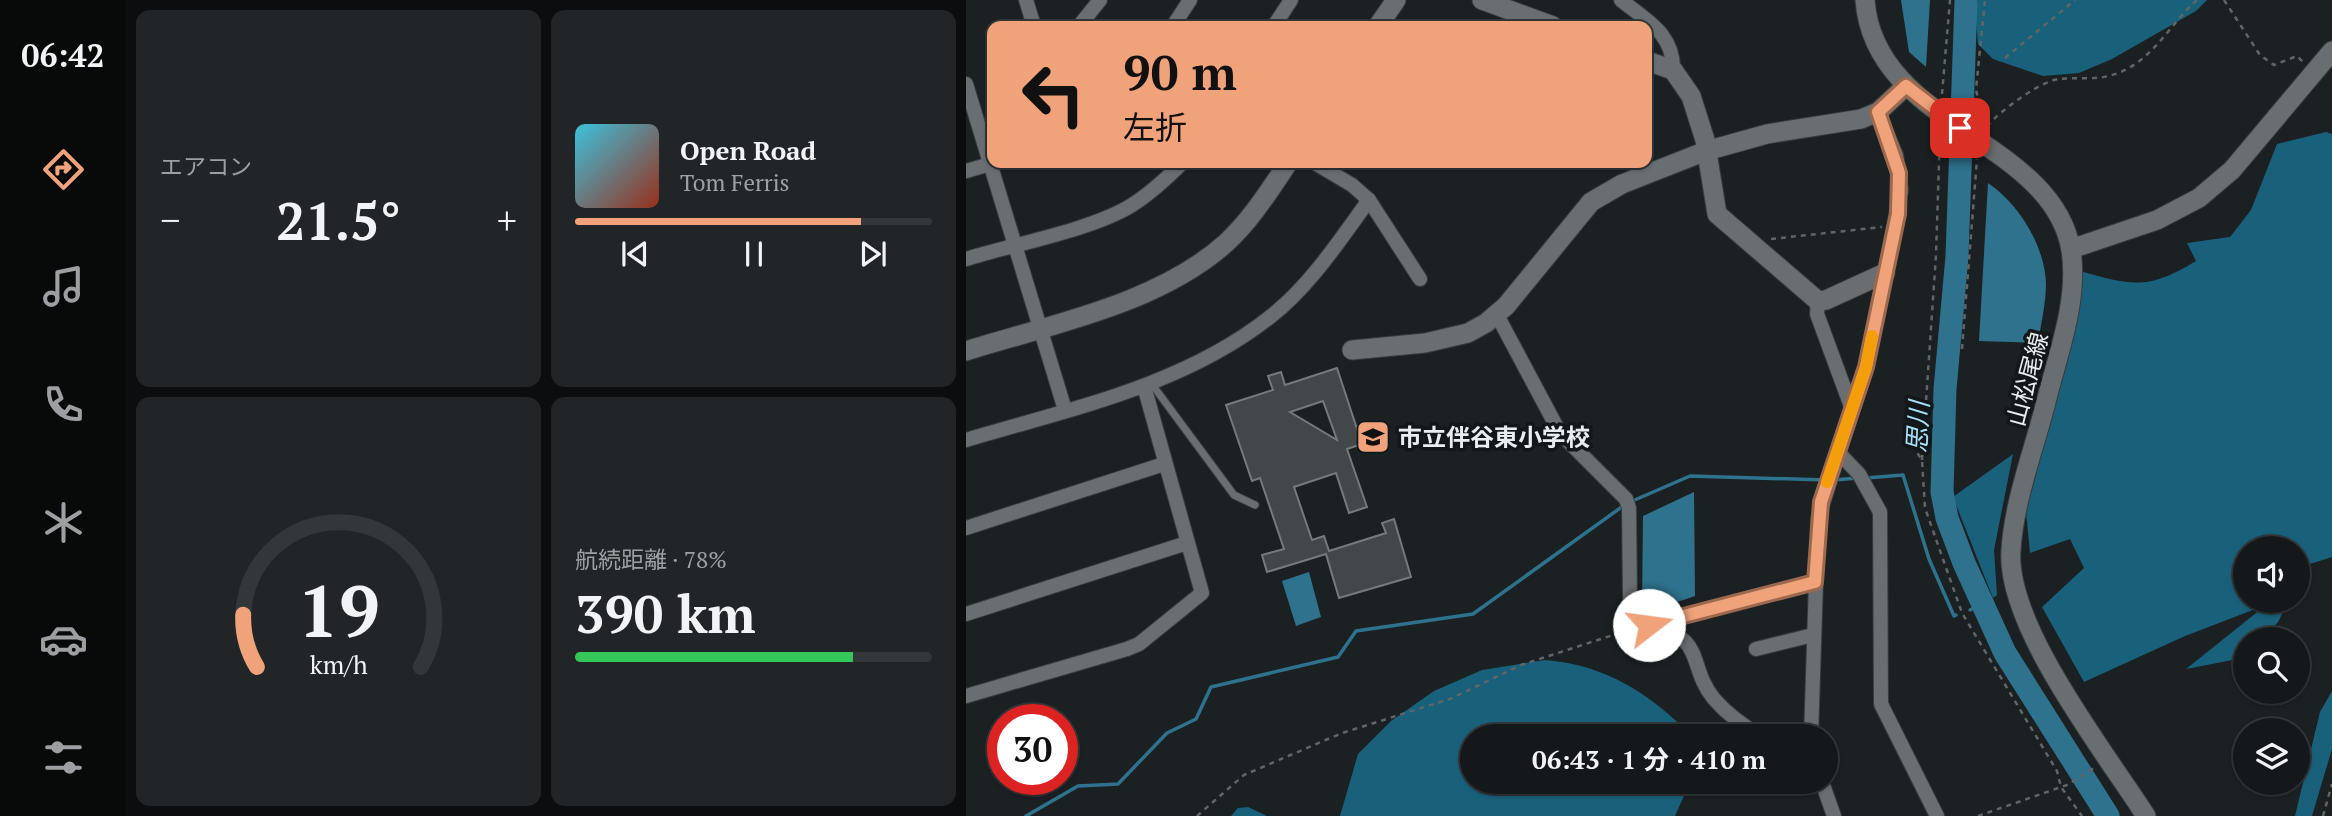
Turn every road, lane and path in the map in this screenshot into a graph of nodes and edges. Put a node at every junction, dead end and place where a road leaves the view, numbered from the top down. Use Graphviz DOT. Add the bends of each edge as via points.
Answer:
graph roads {
  1 [pos="1026,0"];
  2 [pos="1100,0"];
  3 [pos="1190,0"];
  4 [pos="1291,0"];
  5 [pos="1396,0"];
  6 [pos="1482,0"];
  7 [pos="1621,0"];
  8 [pos="1865,0"];
  9 [pos="1950,0"];
  10 [pos="1985,0"];
  11 [pos="2075,0"];
  12 [pos="2197,0"];
  13 [pos="2224,0"];
  14 [pos="1032,21"];
  15 [pos="1083,21"];
  16 [pos="1176,21"];
  17 [pos="1277,21"];
  18 [pos="1381,21"];
  19 [pos="1539,21"];
  20 [pos="1651,21"];
  21 [pos="1652,22"];
  22 [pos="2332,51"];
  23 [pos="2005,58"];
  24 [pos="1652,63"];
  25 [pos="1673,70"];
  26 [pos="2314,72"];
  27 [pos="966,86"];
  28 [pos="1906,86"];
  29 [pos="1878,112"];
  30 [pos="1942,115"];
  31 [pos="1978,140"];
  32 [pos="987,148"];
  33 [pos="1706,151"];
  34 [pos="987,165"];
  35 [pos="993,168"];
  36 [pos="1177,168"];
  37 [pos="1285,168"];
  38 [pos="1323,168"];
  39 [pos="966,171"];
  40 [pos="1369,200"];
  41 [pos="1895,226"];
  42 [pos="1013,244"];
  43 [pos="1755,246"];
  44 [pos="2071,249"];
  45 [pos="966,259"];
  46 [pos="1885,273"];
  47 [pos="1420,279"];
  48 [pos="1818,301"];
  49 [pos="1497,315"];
  50 [pos="1039,328"];
  51 [pos="1962,349"];
  52 [pos="1352,350"];
  53 [pos="966,351"];
  54 [pos="1148,384"];
  55 [pos="1852,408"];
  56 [pos="1065,410"];
  57 [pos="966,440"];
  58 [pos="1912,445"];
  59 [pos="1837,451"];
  60 [pos="1922,460"];
  61 [pos="1164,464"];
  62 [pos="1255,505"];
  63 [pos="966,528"];
  64 [pos="1187,543"];
  65 [pos="1815,582"];
  66 [pos="966,614"];
  67 [pos="1649,625"];
  68 [pos="1629,631"];
  69 [pos="1813,635"];
  70 [pos="1756,649"];
  71 [pos="966,696"];
  72 [pos="1743,724"];
  73 [pos="1811,724"];
  74 [pos="2094,768"];
  75 [pos="2332,783"];
  76 [pos="2061,787"];
  77 [pos="1826,794"];
  78 [pos="1197,816"];
  79 [pos="1834,816"];
  80 [pos="1937,816"];
  81 [pos="1978,816"];
  82 [pos="2082,816"];
  83 [pos="2146,816"];
  84 [pos="2323,816"];
  1 -- 14 [label="street"];
  2 -- 15 [label="street"];
  3 -- 16 [label="street"];
  4 -- 17 [label="street"];
  5 -- 18 [label="street"];
  6 -- 19 [label="street"];
  7 -- 20 [label="street"];
  8 -- 28 [label="street, 山松尾線" via="1883,57"];
  9 -- 30 [label="path"];
  10 -- 12 [label="path" via="1976,89 1984,130 2054,79 2097,78 2136,63"];
  11 -- 23 [label="path"];
  13 -- 26 [label="path" via="2260,55 2274,65 2297,56"];
  21 -- 25 [label="street" via="1673,57"];
  22 -- 26 [label="street"];
  24 -- 25 [label="street"];
  25 -- 33 [label="street" via="1696,108"];
  26 -- 44 [label="street" via="2232,170 2199,198 2157,220"];
  27 -- 32 [label="street"];
  28 -- 29 [label="street"];
  28 -- 30 [label="street, 山松尾線"];
  29 -- 33 [label="street"];
  29 -- 41 [label="street" via="1899,173"];
  30 -- 31 [label="street, 山松尾線"];
  30 -- 60 [label="path"];
  31 -- 44 [label="street, 山松尾線" via="2037,189 2055,212"];
  31 -- 51 [label="path"];
  33 -- 43 [label="street" via="1717,214"];
  33 -- 49 [label="street" via="1622,184 1591,202"];
  34 -- 39 [label="street"];
  35 -- 42 [label="street"];
  36 -- 42 [label="street" via="1157,188 1102,220"];
  37 -- 50 [label="street" via="1252,215 1197,266 1149,293"];
  38 -- 40 [label="street"];
  40 -- 47 [label="street"];
  40 -- 54 [label="street" via="1314,274 1270,317 1216,354"];
  41 -- 43 [label="path" via="1772,238"];
  41 -- 46 [label="street"];
  42 -- 45 [label="street"];
  42 -- 50 [label="street"];
  43 -- 48 [label="street"];
  44 -- 83 [label="street, 山松尾線" via="2067,321 2011,551 2016,597 2035,643"];
  46 -- 48 [label="street"];
  46 -- 55 [label="street" via="1866,367"];
  48 -- 55 [label="street" via="1817,314"];
  49 -- 52 [label="street" via="1449,340"];
  49 -- 68 [label="street" via="1560,433 1628,504"];
  50 -- 53 [label="street"];
  50 -- 56 [label="street"];
  54 -- 56 [label="street"];
  54 -- 61 [label="street"];
  54 -- 62 [label="lane" via="1234,495"];
  55 -- 59 [label="street"];
  56 -- 57 [label="street"];
  58 -- 60 [label="path"];
  59 -- 65 [label="street" via="1818,519"];
  59 -- 80 [label="street" via="1862,479 1880,512 1881,704"];
  60 -- 76 [label="path" via="1925,508 1962,613 2057,771"];
  61 -- 63 [label="street"];
  61 -- 64 [label="street"];
  64 -- 66 [label="street"];
  64 -- 71 [label="street" via="1202,593 1139,644"];
  65 -- 67 [label="street"];
  65 -- 69 [label="street"];
  67 -- 68 [label="street"];
  67 -- 72 [label="street" via="1682,636 1714,698"];
  68 -- 78 [label="path" via="1521,665 1450,699 1342,733 1244,775"];
  69 -- 70 [label="street"];
  69 -- 73 [label="street"];
  74 -- 76 [label="path"];
  75 -- 84 [label="path"];
  76 -- 81 [label="path"];
  76 -- 82 [label="path"];
  77 -- 79 [label="street"];
}
